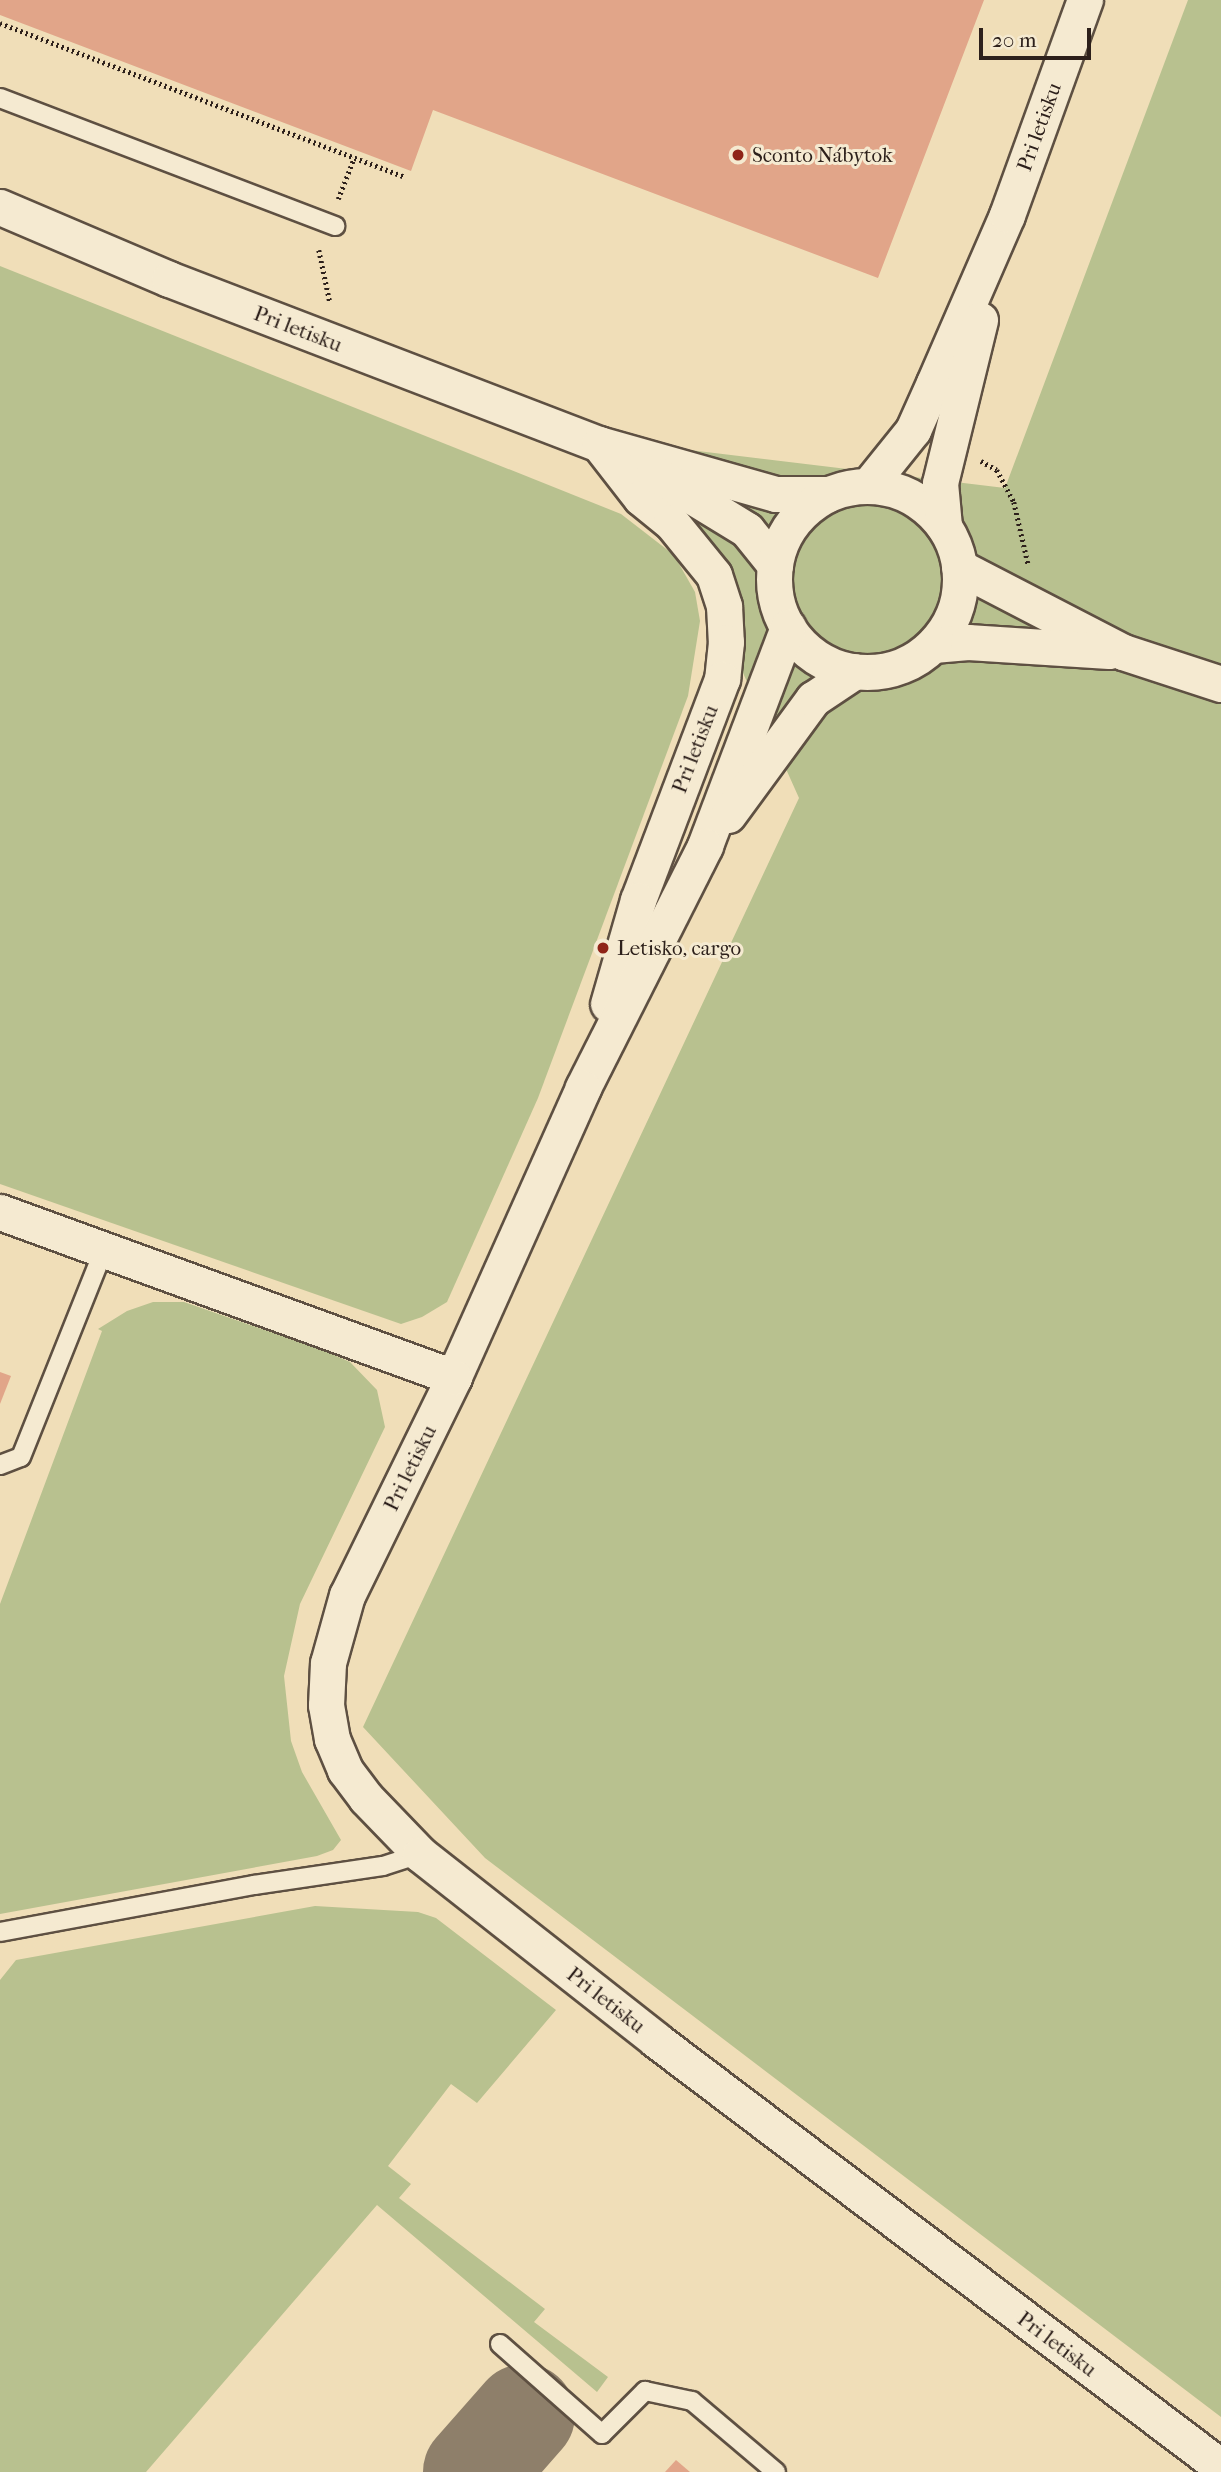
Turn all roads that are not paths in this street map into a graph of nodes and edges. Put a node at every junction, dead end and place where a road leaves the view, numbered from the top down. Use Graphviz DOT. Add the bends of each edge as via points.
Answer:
graph roads {
  1 [pos="1084,0"];
  2 [pos="0,99"];
  3 [pos="0,207"];
  4 [pos="1007,215"];
  5 [pos="335,226"];
  6 [pos="599,444"];
  7 [pos="868,486"];
  8 [pos="828,494"];
  9 [pos="944,526"];
  10 [pos="775,565"];
  11 [pos="959,567"];
  12 [pos="788,627"];
  13 [pos="933,645"];
  14 [pos="1123,652"];
  15 [pos="855,671"];
  16 [pos="1221,684"];
  17 [pos="705,846"];
  18 [pos="583,1088"];
  19 [pos="0,1212"];
  20 [pos="104,1248"];
  21 [pos="454,1377"];
  22 [pos="0,1465"];
  23 [pos="420,1854"];
  24 [pos="0,1932"];
  25 [pos="500,2344"];
  26 [pos="1221,2467"];
  27 [pos="776,2472"];
  1 -- 4 [label="street, Pri letisku"];
  2 -- 5 [label="lane"];
  3 -- 6 [label="street, Pri letisku" via="205,293"];
  4 -- 7 [label="street, Pri letisku" via="913,430"];
  4 -- 9 [label="street, Pri letisku" via="940,483"];
  6 -- 8 [label="street, Pri letisku" via="776,494"];
  6 -- 10 [label="street, Pri letisku" via="737,523"];
  6 -- 18 [label="street, Pri letisku" via="641,498 671,522 714,575 724,606 726,642 722,679 638,900"];
  7 -- 8 [label="street, Pri letisku"];
  7 -- 9 [label="street, Pri letisku" via="919,502"];
  8 -- 10 [label="street, Pri letisku" via="799,516"];
  9 -- 11 [label="street, Pri letisku"];
  10 -- 12 [label="street, Pri letisku" via="776,597"];
  11 -- 13 [label="street, Pri letisku" via="955,609"];
  11 -- 14 [label="street"];
  12 -- 15 [label="street, Pri letisku" via="823,661"];
  12 -- 17 [label="street, Pri letisku"];
  13 -- 14 [label="street, Pri letisku" via="968,642"];
  13 -- 15 [label="street, Pri letisku" via="902,665"];
  14 -- 16 [label="street"];
  15 -- 17 [label="street, Pri letisku" via="806,707"];
  17 -- 18 [label="street, Pri letisku"];
  18 -- 21 [label="street, Pri letisku"];
  19 -- 20 [label="street"];
  20 -- 21 [label="street"];
  20 -- 22 [label="lane" via="21,1457"];
  21 -- 23 [label="street, Pri letisku" via="347,1595 328,1663 326,1704 332,1739 345,1770 384,1822"];
  23 -- 24 [label="lane" via="383,1866"];
  23 -- 26 [label="street, Pri letisku" via="656,2040"];
  25 -- 27 [label="lane" via="602,2434 645,2391 692,2401"];
}
